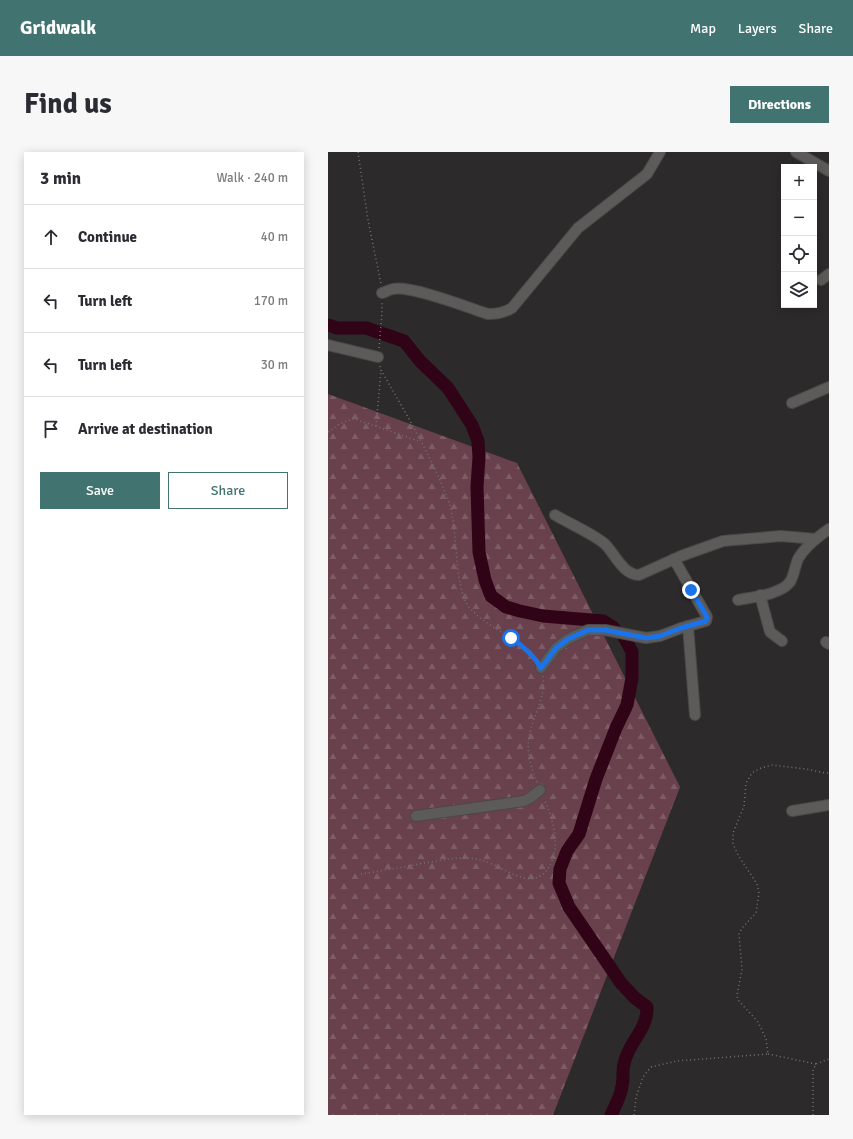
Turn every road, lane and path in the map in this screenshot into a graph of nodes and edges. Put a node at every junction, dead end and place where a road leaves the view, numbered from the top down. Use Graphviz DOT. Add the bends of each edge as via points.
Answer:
graph roads {
  1 [pos="358,152"];
  2 [pos="660,152"];
  3 [pos="796,152"];
  4 [pos="829,171"];
  5 [pos="382,293"];
  6 [pos="328,345"];
  7 [pos="378,357"];
  8 [pos="381,370"];
  9 [pos="829,387"];
  10 [pos="792,403"];
  11 [pos="376,426"];
  12 [pos="328,432"];
  13 [pos="421,442"];
  14 [pos="555,515"];
  15 [pos="829,529"];
  16 [pos="816,539"];
  17 [pos="674,559"];
  18 [pos="760,595"];
  19 [pos="738,600"];
  20 [pos="688,626"];
  21 [pos="782,641"];
  22 [pos="541,668"];
  23 [pos="695,715"];
  24 [pos="829,772"];
  25 [pos="540,790"];
  26 [pos="829,805"];
  27 [pos="792,811"];
  28 [pos="416,816"];
  29 [pos="361,874"];
  30 [pos="768,1054"];
  31 [pos="829,1059"];
  32 [pos="816,1064"];
  33 [pos="634,1115"];
  34 [pos="813,1115"];
  1 -- 5 [label="path"];
  2 -- 5 [label="street" via="644,177 578,228 512,308 505,312 488,314 406,289 394,288"];
  3 -- 4 [label="street"];
  5 -- 7 [label="path"];
  6 -- 7 [label="street"];
  7 -- 8 [label="path"];
  8 -- 11 [label="path"];
  8 -- 13 [label="path"];
  9 -- 10 [label="street"];
  11 -- 12 [label="path" via="355,419 348,420"];
  11 -- 13 [label="path"];
  13 -- 22 [label="path" via="449,501 454,519 460,581 469,606 479,617 521,645 537,660"];
  14 -- 17 [label="street" via="604,544 628,572 634,575"];
  15 -- 16 [label="street"];
  16 -- 17 [label="street" via="781,536 723,541"];
  16 -- 18 [label="street" via="799,558 790,582 782,589"];
  17 -- 20 [label="street" via="707,618 706,621"];
  18 -- 19 [label="street"];
  18 -- 21 [label="street" via="770,632"];
  20 -- 22 [label="street" via="646,638 605,630 588,630 556,648"];
  20 -- 23 [label="street"];
  22 -- 25 [label="path" via="542,692 528,738 528,755"];
  24 -- 30 [label="path" via="772,765 752,773 746,783 744,806 733,833 733,844 758,884 759,893 756,913 739,934 742,969 737,995 738,1000 758,1022 766,1039"];
  25 -- 28 [label="street" via="530,798 518,802"];
  25 -- 29 [label="path" via="549,810 555,837 554,855 542,876 524,878 486,861 471,858 454,858"];
  26 -- 27 [label="street"];
  30 -- 32 [label="path"];
  30 -- 33 [label="path" via="677,1062 651,1067 643,1077 636,1096"];
  31 -- 32 [label="path"];
  32 -- 34 [label="path" via="812,1076"];
}
